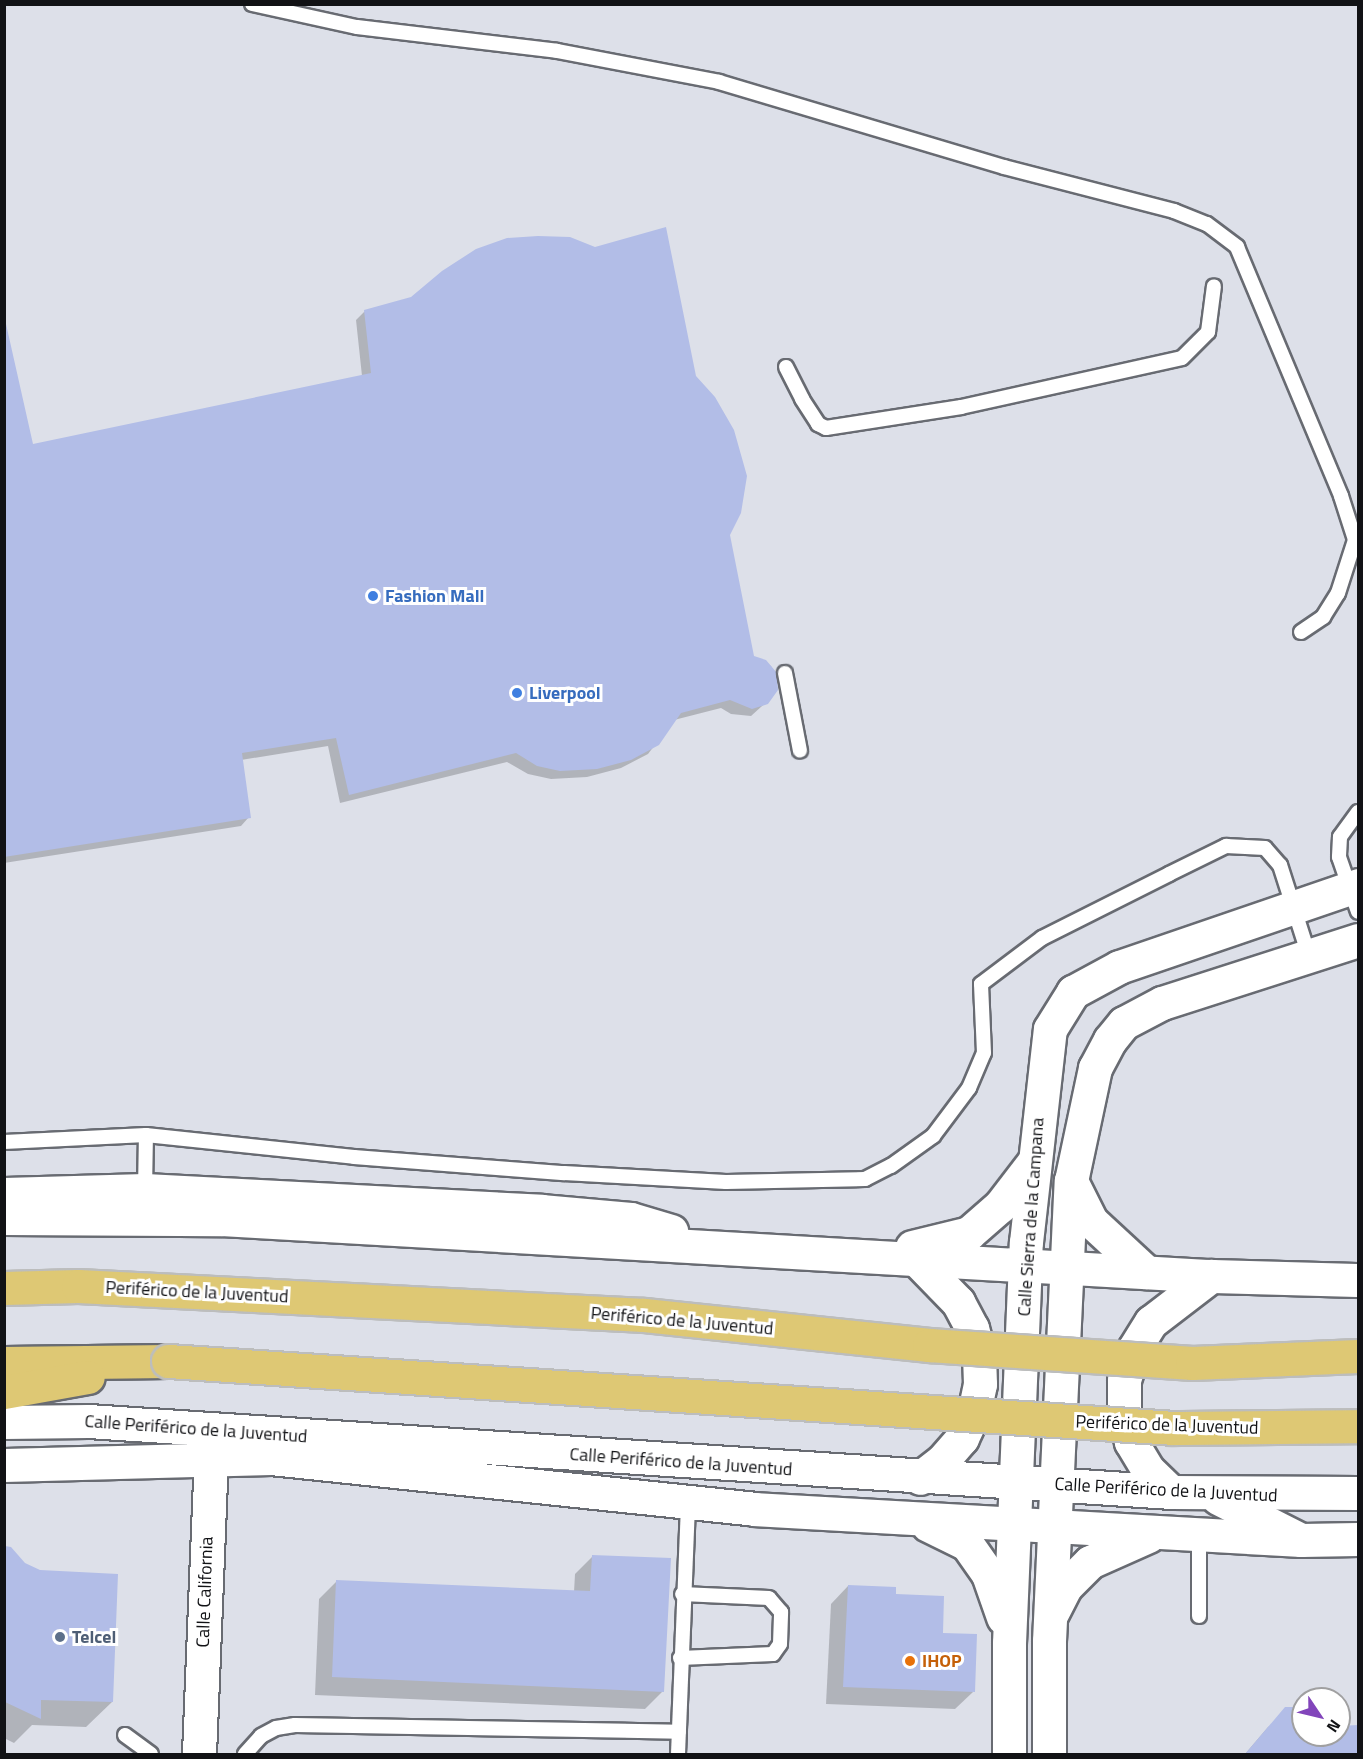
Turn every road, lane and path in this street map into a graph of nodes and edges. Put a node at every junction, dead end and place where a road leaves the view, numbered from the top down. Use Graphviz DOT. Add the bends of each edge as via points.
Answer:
graph roads {
  1 [pos="252,4"];
  2 [pos="1214,286"];
  3 [pos="786,367"];
  4 [pos="1357,545"];
  5 [pos="1301,632"];
  6 [pos="785,673"];
  7 [pos="800,751"];
  8 [pos="1359,812"];
  9 [pos="1356,895"];
  10 [pos="1295,906"];
  11 [pos="1359,940"];
  12 [pos="1309,956"];
  13 [pos="146,1135"];
  14 [pos="4,1142"];
  15 [pos="1033,1163"];
  16 [pos="1071,1181"];
  17 [pos="145,1190"];
  18 [pos="4,1194"];
  19 [pos="4,1218"];
  20 [pos="719,1246"];
  21 [pos="861,1255"];
  22 [pos="915,1258"];
  23 [pos="1025,1264"];
  24 [pos="1067,1267"];
  25 [pos="1146,1272"];
  26 [pos="1211,1276"];
  27 [pos="1359,1280"];
  28 [pos="4,1288"];
  29 [pos="1359,1356"];
  30 [pos="158,1361"];
  31 [pos="4,1363"];
  32 [pos="4,1392"];
  33 [pos="4,1422"];
  34 [pos="1359,1426"];
  35 [pos="211,1444"];
  36 [pos="4,1465"];
  37 [pos="920,1478"];
  38 [pos="1016,1482"];
  39 [pos="1056,1485"];
  40 [pos="1171,1492"];
  41 [pos="1208,1493"];
  42 [pos="1359,1493"];
  43 [pos="688,1504"];
  44 [pos="913,1518"];
  45 [pos="1014,1524"];
  46 [pos="1055,1526"];
  47 [pos="1159,1532"];
  48 [pos="1199,1534"];
  49 [pos="1359,1539"];
  50 [pos="1301,1540"];
  51 [pos="682,1594"];
  52 [pos="1199,1616"];
  53 [pos="1050,1617"];
  54 [pos="1009,1643"];
  55 [pos="680,1658"];
  56 [pos="679,1732"];
  57 [pos="125,1735"];
  58 [pos="151,1755"];
  59 [pos="199,1755"];
  60 [pos="245,1755"];
  61 [pos="678,1755"];
  62 [pos="1009,1755"];
  63 [pos="1049,1755"];
  1 -- 4 [label="lane" via="357,27 557,51 719,82 1004,167 1174,211 1207,224 1237,247 1341,496"];
  2 -- 3 [label="lane" via="1208,332 1182,358 961,407 826,428 818,424"];
  4 -- 5 [label="lane" via="1338,593 1323,617"];
  6 -- 7 [label="lane"];
  8 -- 9 [label="lane" via="1340,837 1339,857"];
  9 -- 10 [label="main road, Calle Sierra de la Campana"];
  10 -- 12 [label="lane"];
  10 -- 13 [label="lane" via="1280,865 1265,848 1251,844 1226,846 1042,938 981,984 984,1053 969,1088 933,1136 865,1179 726,1182 564,1173 354,1157"];
  10 -- 15 [label="main road, Calle Sierra de la Campana" via="1119,967 1073,992 1050,1029"];
  11 -- 12 [label="main road, Calle Sierra de la Campana"];
  12 -- 16 [label="main road, Calle Sierra de la Campana" via="1162,1003 1125,1023 1110,1040 1095,1068"];
  13 -- 14 [label="lane"];
  13 -- 17 [label="lane"];
  15 -- 21 [label="main road" via="1000,1206 969,1233 936,1243"];
  15 -- 23 [label="main road, Calle Sierra de la Campana"];
  16 -- 24 [label="main road, Calle Sierra de la Campana"];
  16 -- 25 [label="main road" via="1091,1221"];
  17 -- 18 [label="main road"];
  17 -- 20 [label="main road" via="631,1219"];
  19 -- 20 [label="main road" via="221,1220"];
  20 -- 21 [label="main road"];
  21 -- 22 [label="main road"];
  22 -- 23 [label="main road"];
  22 -- 37 [label="main road" via="958,1302 972,1328 980,1384 974,1412 962,1438"];
  23 -- 24 [label="main road"];
  23 -- 38 [label="main road, Calle Sierra de la Campana"];
  24 -- 25 [label="main road"];
  24 -- 39 [label="main road, Calle Sierra de la Campana"];
  25 -- 26 [label="main road"];
  26 -- 27 [label="main road"];
  26 -- 40 [label="main road" via="1151,1322 1134,1349 1124,1380 1124,1412 1131,1442 1148,1470"];
  28 -- 29 [label="highway, Periférico de la Juventud, bridge" via="78,1286 644,1315 929,1346 1192,1363"];
  30 -- 31 [label="highway, Periférico de la Juventud"];
  30 -- 32 [label="highway"];
  30 -- 34 [label="highway, Periférico de la Juventud, bridge" via="1173,1428"];
  33 -- 35 [label="main road, Calle Periférico de la Juventud" via="88,1421"];
  35 -- 36 [label="main road"];
  35 -- 37 [label="main road, Calle Periférico de la Juventud"];
  35 -- 43 [label="main road" via="271,1458"];
  35 -- 59 [label="main road, Calle California"];
  37 -- 38 [label="main road, Calle Periférico de la Juventud"];
  38 -- 39 [label="main road, Calle Periférico de la Juventud"];
  38 -- 45 [label="main road, Calle Sierra de la Campana"];
  39 -- 40 [label="main road, Calle Periférico de la Juventud"];
  39 -- 46 [label="main road, Calle Sierra de la Campana"];
  40 -- 41 [label="main road, Calle Periférico de la Juventud"];
  41 -- 42 [label="main road, Calle Periférico de la Juventud"];
  41 -- 50 [label="main road"];
  43 -- 44 [label="main road"];
  43 -- 51 [label="lane"];
  44 -- 45 [label="main road"];
  44 -- 54 [label="main road" via="967,1544 999,1598"];
  45 -- 46 [label="main road"];
  45 -- 54 [label="main road, Calle Sierra de la Campana"];
  46 -- 47 [label="main road"];
  46 -- 53 [label="main road, Calle Sierra de la Campana"];
  47 -- 48 [label="main road"];
  47 -- 53 [label="main road" via="1090,1562 1065,1587"];
  48 -- 50 [label="main road"];
  48 -- 52 [label="lane"];
  49 -- 50 [label="main road"];
  51 -- 55 [label="lane"];
  51 -- 55 [label="lane" via="769,1598 782,1612 780,1644 773,1654"];
  53 -- 63 [label="main road, Calle Sierra de la Campana"];
  54 -- 62 [label="main road, Calle Sierra de la Campana"];
  55 -- 56 [label="lane"];
  56 -- 60 [label="lane" via="295,1725 261,1736"];
  56 -- 61 [label="lane"];
  57 -- 58 [label="lane"];
}
